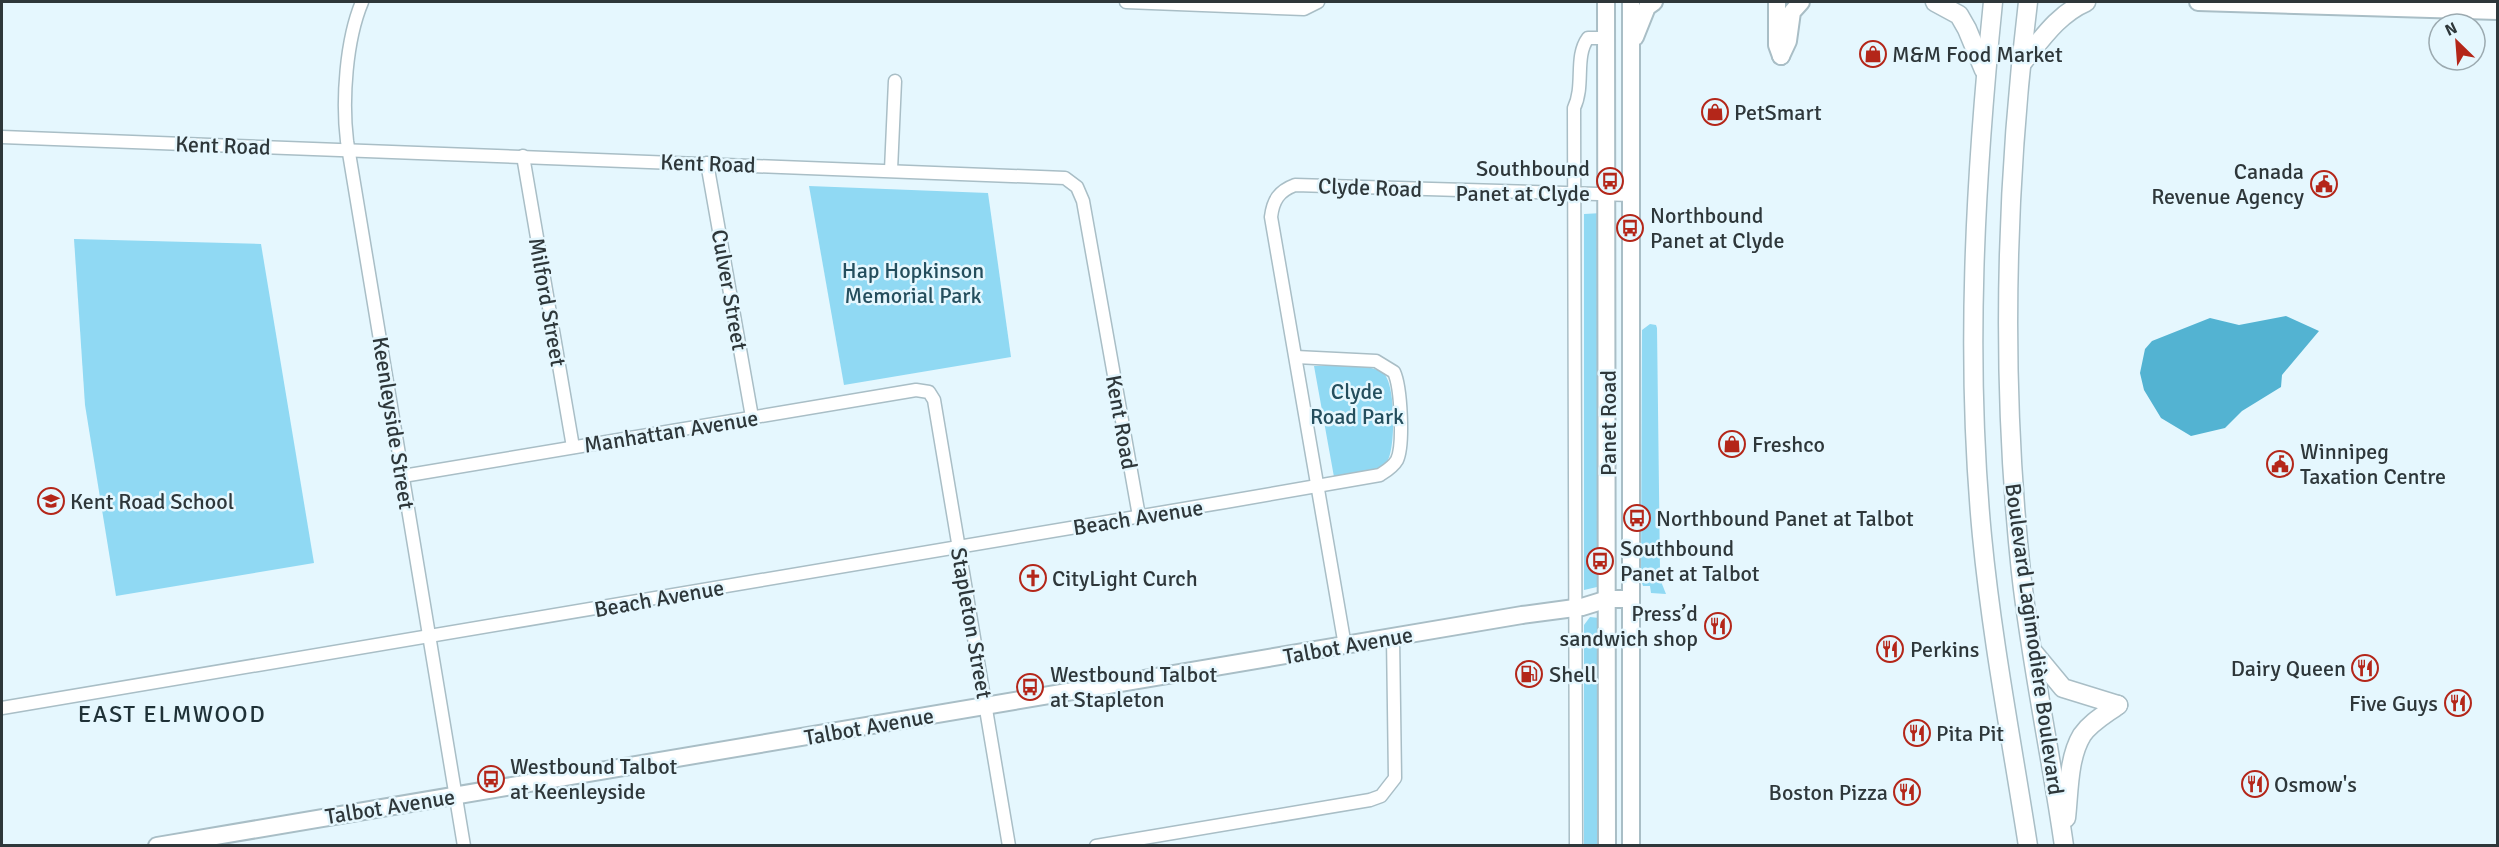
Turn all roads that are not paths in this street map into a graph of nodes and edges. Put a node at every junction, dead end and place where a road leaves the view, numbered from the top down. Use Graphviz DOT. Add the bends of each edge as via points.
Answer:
graph roads {
  1 [pos="363,2"];
  2 [pos="1126,2"];
  3 [pos="1160,2"];
  4 [pos="1318,2"];
  5 [pos="1606,2"];
  6 [pos="1631,2"];
  7 [pos="1654,2"];
  8 [pos="1777,2"];
  9 [pos="1801,2"];
  10 [pos="1935,2"];
  11 [pos="1993,2"];
  12 [pos="2028,2"];
  13 [pos="2086,2"];
  14 [pos="2198,2"];
  15 [pos="2386,5"];
  16 [pos="2498,11"];
  17 [pos="1606,38"];
  18 [pos="1631,49"];
  19 [pos="2022,63"];
  20 [pos="1986,74"];
  21 [pos="895,81"];
  22 [pos="2,137"];
  23 [pos="348,150"];
  24 [pos="523,156"];
  25 [pos="707,163"];
  26 [pos="891,170"];
  27 [pos="1574,194"];
  28 [pos="1608,194"];
  29 [pos="1631,195"];
  30 [pos="1296,357"];
  31 [pos="934,400"];
  32 [pos="752,417"];
  33 [pos="573,447"];
  34 [pos="403,476"];
  35 [pos="1316,486"];
  36 [pos="1139,516"];
  37 [pos="959,547"];
  38 [pos="1631,605"];
  39 [pos="1608,606"];
  40 [pos="1579,607"];
  41 [pos="429,637"];
  42 [pos="1393,637"];
  43 [pos="1346,646"];
  44 [pos="2032,650"];
  45 [pos="986,707"];
  46 [pos="2,708"];
  47 [pos="456,795"];
  48 [pos="2021,802"];
  49 [pos="2064,841"];
  50 [pos="157,846"];
  51 [pos="464,846"];
  52 [pos="1009,846"];
  53 [pos="1096,846"];
  54 [pos="1576,846"];
  55 [pos="1607,846"];
  56 [pos="1631,846"];
  57 [pos="2017,846"];
  58 [pos="2028,846"];
  1 -- 23 [label="street, Keenleyside Street" via="348,57"];
  2 -- 3 [label="street"];
  3 -- 4 [label="street" via="1304,9"];
  5 -- 17 [label="street, Panet Road"];
  6 -- 18 [label="street, Panet Road"];
  7 -- 18 [label="street" via="1640,20"];
  8 -- 9 [label="street" via="1777,45 1781,56 1788,41 1792,12"];
  10 -- 20 [label="main road" via="1959,15"];
  11 -- 20 [label="main road, Boulevard Lagimodière Boulevard"];
  12 -- 19 [label="main road, Boulevard Lagimodière Boulevard"];
  13 -- 19 [label="main road" via="2073,8 2048,31"];
  14 -- 15 [label="street"];
  15 -- 16 [label="street"];
  17 -- 27 [label="street" via="1588,38 1582,46 1580,96 1574,108"];
  17 -- 28 [label="street, Panet Road"];
  18 -- 29 [label="street, Panet Road"];
  19 -- 44 [label="main road, Boulevard Lagimodière Boulevard" via="2010,239 2008,354 2013,485"];
  20 -- 48 [label="main road, Boulevard Lagimodière Boulevard" via="1974,255 1977,467 1988,586"];
  21 -- 26 [label="street"];
  22 -- 23 [label="street, Kent Road"];
  23 -- 24 [label="street, Kent Road"];
  23 -- 34 [label="street, Keenleyside Street"];
  24 -- 25 [label="street, Kent Road"];
  24 -- 33 [label="street, Milford Street"];
  25 -- 26 [label="street, Kent Road"];
  25 -- 32 [label="street, Culver Street"];
  26 -- 36 [label="street, Kent Road" via="1065,178 1077,187 1083,201"];
  27 -- 28 [label="street, Clyde Road"];
  27 -- 30 [label="street, Clyde Road" via="1295,185 1285,189 1272,206 1271,217"];
  27 -- 40 [label="street"];
  28 -- 29 [label="street, Clyde Road"];
  28 -- 39 [label="street, Panet Road"];
  29 -- 38 [label="street, Panet Road"];
  30 -- 35 [label="street, Clyde Road"];
  30 -- 35 [label="street" via="1377,361 1394,372 1400,392 1400,450 1394,465 1380,475"];
  31 -- 32 [label="street, Manhattan Avenue" via="925,390 916,390"];
  31 -- 37 [label="street, Stapleton Street"];
  32 -- 33 [label="street, Manhattan Avenue"];
  33 -- 34 [label="street, Manhattan Avenue"];
  34 -- 41 [label="street, Keenleyside Street"];
  35 -- 36 [label="street, Beach Avenue"];
  35 -- 43 [label="street, Clyde Road"];
  36 -- 37 [label="street, Beach Avenue"];
  37 -- 41 [label="street, Beach Avenue"];
  37 -- 45 [label="street, Stapleton Street"];
  38 -- 39 [label="street, Talbot Avenue"];
  38 -- 56 [label="street, Panet Road"];
  39 -- 40 [label="street, Talbot Avenue"];
  39 -- 55 [label="street, Panet Road"];
  40 -- 42 [label="street, Talbot Avenue"];
  40 -- 54 [label="street"];
  41 -- 46 [label="street, Beach Avenue"];
  41 -- 47 [label="street, Keenleyside Street"];
  42 -- 43 [label="street, Talbot Avenue"];
  42 -- 53 [label="street" via="1395,778 1381,796"];
  43 -- 45 [label="street, Talbot Avenue"];
  44 -- 49 [label="main road, Boulevard Lagimodière Boulevard"];
  44 -- 49 [label="main road" via="2063,688 2118,705 2096,721 2078,744"];
  45 -- 47 [label="street, Talbot Avenue"];
  45 -- 52 [label="street, Stapleton Street"];
  47 -- 50 [label="street, Talbot Avenue"];
  47 -- 51 [label="street, Keenleyside Street"];
  48 -- 57 [label="main road"];
  48 -- 58 [label="main road, Boulevard Lagimodière Boulevard"];
}
